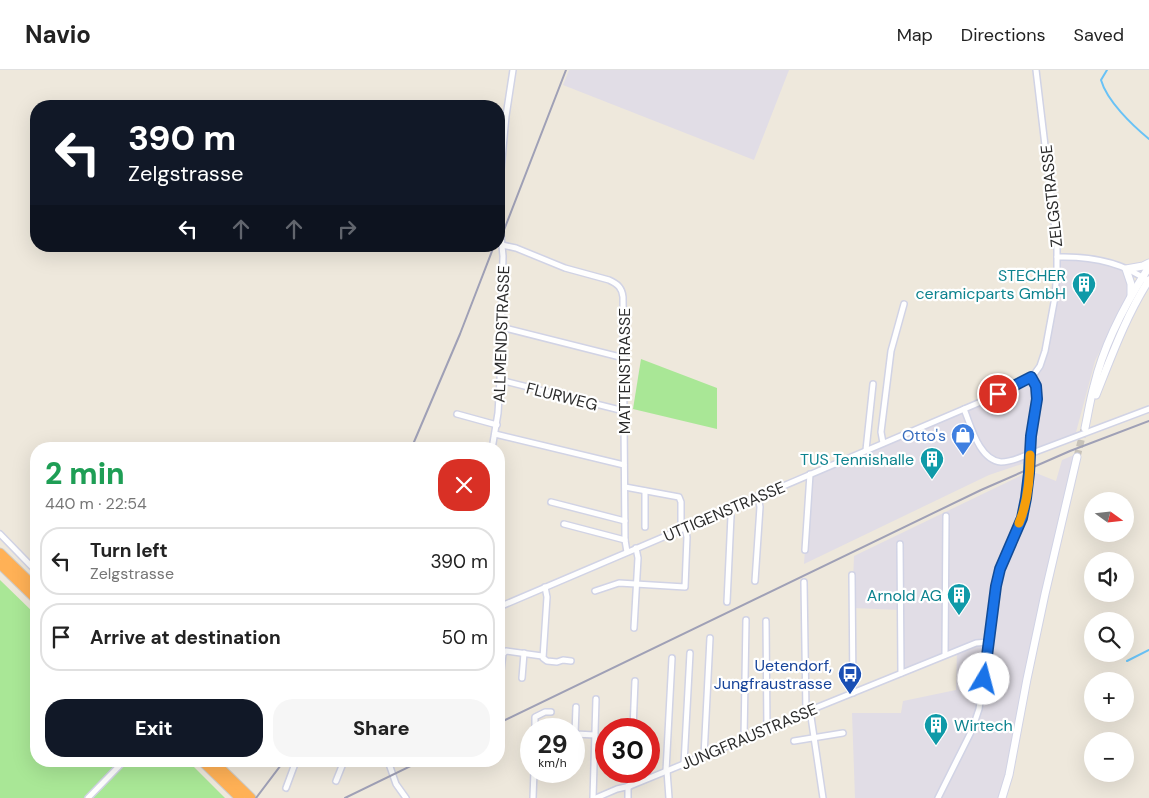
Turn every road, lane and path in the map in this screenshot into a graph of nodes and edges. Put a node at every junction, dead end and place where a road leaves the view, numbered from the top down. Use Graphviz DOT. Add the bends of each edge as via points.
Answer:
graph roads {
  1 [pos="513,70"];
  2 [pos="1036,70"];
  3 [pos="505,129"];
  4 [pos="505,246"];
  5 [pos="502,252"];
  6 [pos="1057,257"];
  7 [pos="1149,262"];
  8 [pos="1149,267"];
  9 [pos="1126,269"];
  10 [pos="1146,279"];
  11 [pos="1131,295"];
  12 [pos="904,304"];
  13 [pos="502,327"];
  14 [pos="624,358"];
  15 [pos="1031,377"];
  16 [pos="500,380"];
  17 [pos="873,384"];
  18 [pos="964,409"];
  19 [pos="1149,409"];
  20 [pos="624,411"];
  21 [pos="1089,412"];
  22 [pos="457,414"];
  23 [pos="497,425"];
  24 [pos="1084,428"];
  25 [pos="495,434"];
  26 [pos="493,442"];
  27 [pos="883,443"];
  28 [pos="866,450"];
  29 [pos="1077,457"];
  30 [pos="624,466"];
  31 [pos="810,474"];
  32 [pos="625,487"];
  33 [pos="645,491"];
  34 [pos="758,496"];
  35 [pos="551,502"];
  36 [pos="729,509"];
  37 [pos="946,516"];
  38 [pos="625,521"];
  39 [pos="564,524"];
  40 [pos="683,525"];
  41 [pos="645,527"];
  42 [pos="0,534"];
  43 [pos="625,540"];
  44 [pos="900,544"];
  45 [pos="636,548"];
  46 [pos="805,550"];
  47 [pos="627,552"];
  48 [pos="0,553"];
  49 [pos="0,564"];
  50 [pos="30,565"];
  51 [pos="852,575"];
  52 [pos="755,581"];
  53 [pos="30,582"];
  54 [pos="804,582"];
  55 [pos="636,584"];
  56 [pos="546,587"];
  57 [pos="595,591"];
  58 [pos="30,593"];
  59 [pos="727,602"];
  60 [pos="505,604"];
  61 [pos="746,620"];
  62 [pos="766,621"];
  63 [pos="634,628"];
  64 [pos="710,638"];
  65 [pos="989,642"];
  66 [pos="505,652"];
  67 [pos="524,653"];
  68 [pos="690,653"];
  69 [pos="945,655"];
  70 [pos="542,656"];
  71 [pos="672,658"];
  72 [pos="570,661"];
  73 [pos="901,673"];
  74 [pos="522,678"];
  75 [pos="635,681"];
  76 [pos="853,693"];
  77 [pos="596,699"];
  78 [pos="576,707"];
  79 [pos="551,712"];
  80 [pos="808,712"];
  81 [pos="535,718"];
  82 [pos="595,718"];
  83 [pos="633,718"];
  84 [pos="766,730"];
  85 [pos="843,733"];
  86 [pos="595,735"];
  87 [pos="814,738"];
  88 [pos="744,739"];
  89 [pos="794,741"];
  90 [pos="704,756"];
  91 [pos="684,764"];
  92 [pos="118,767"];
  93 [pos="208,767"];
  94 [pos="219,767"];
  95 [pos="294,767"];
  96 [pos="342,767"];
  97 [pos="390,767"];
  98 [pos="667,771"];
  99 [pos="1009,775"];
  100 [pos="336,781"];
  101 [pos="534,783"];
  102 [pos="629,783"];
  103 [pos="629,786"];
  104 [pos="286,788"];
  105 [pos="88,798"];
  106 [pos="240,798"];
  107 [pos="251,798"];
  108 [pos="406,798"];
  109 [pos="533,798"];
  110 [pos="594,798"];
  111 [pos="628,798"];
  112 [pos="669,798"];
  113 [pos="823,798"];
  114 [pos="938,798"];
  115 [pos="1002,798"];
  116 [pos="1007,798"];
  1 -- 3 [label="street, ALLMENDSTRASSE"];
  2 -- 6 [label="street, ZELGSTRASSE"];
  4 -- 14 [label="street, MATTENSTRASSE" via="620,286"];
  5 -- 13 [label="street, ALLMENDSTRASSE"];
  6 -- 9 [label="street" via="1090,258"];
  6 -- 15 [label="street, ZELGSTRASSE" via="1056,288 1045,351 1040,366"];
  7 -- 9 [label="main road"];
  8 -- 10 [label="main road"];
  9 -- 10 [label="street"];
  9 -- 11 [label="main road"];
  10 -- 11 [label="main road"];
  10 -- 21 [label="main road" via="1120,332"];
  11 -- 21 [label="main road" via="1106,348"];
  12 -- 27 [label="street" via="890,358 881,432"];
  13 -- 14 [label="street"];
  13 -- 16 [label="street, ALLMENDSTRASSE"];
  14 -- 20 [label="street, MATTENSTRASSE"];
  15 -- 18 [label="street"];
  15 -- 65 [label="street" via="1037,399 1026,498 1022,518 1000,569"];
  16 -- 20 [label="street, FLURWEG"];
  16 -- 23 [label="street, ALLMENDSTRASSE"];
  17 -- 28 [label="street"];
  18 -- 19 [label="street, bridge" via="982,451 1000,462"];
  18 -- 27 [label="street, UTTIGENSTRASSE"];
  20 -- 30 [label="street, MATTENSTRASSE"];
  21 -- 24 [label="main road"];
  22 -- 23 [label="street"];
  23 -- 25 [label="street, ALLMENDSTRASSE"];
  25 -- 26 [label="street, ALLMENDSTRASSE"];
  25 -- 30 [label="street"];
  27 -- 28 [label="street, UTTIGENSTRASSE"];
  28 -- 31 [label="street, UTTIGENSTRASSE"];
  29 -- 99 [label="main road"];
  30 -- 32 [label="street, MATTENSTRASSE"];
  31 -- 34 [label="street, UTTIGENSTRASSE"];
  31 -- 46 [label="street"];
  32 -- 33 [label="street"];
  32 -- 38 [label="street, MATTENSTRASSE"];
  33 -- 40 [label="street" via="679,497"];
  33 -- 41 [label="street"];
  34 -- 36 [label="street, UTTIGENSTRASSE"];
  34 -- 52 [label="street"];
  35 -- 38 [label="street"];
  36 -- 40 [label="street, UTTIGENSTRASSE"];
  36 -- 59 [label="street"];
  37 -- 69 [label="street"];
  38 -- 43 [label="street, MATTENSTRASSE"];
  39 -- 43 [label="street"];
  40 -- 45 [label="street, UTTIGENSTRASSE"];
  40 -- 55 [label="street" via="687,537 684,587"];
  42 -- 50 [label="street"];
  43 -- 47 [label="street, MATTENSTRASSE"];
  44 -- 73 [label="street"];
  45 -- 47 [label="street, UTTIGENSTRASSE"];
  45 -- 55 [label="street"];
  47 -- 56 [label="street, UTTIGENSTRASSE"];
  48 -- 53 [label="highway"];
  49 -- 58 [label="highway"];
  51 -- 76 [label="street"];
  54 -- 80 [label="street"];
  55 -- 57 [label="street" via="619,583"];
  55 -- 63 [label="street"];
  56 -- 60 [label="street, UTTIGENSTRASSE"];
  56 -- 70 [label="street"];
  61 -- 88 [label="street"];
  62 -- 84 [label="street"];
  64 -- 90 [label="street"];
  65 -- 69 [label="street, JUNGFRAUSTRASSE" via="976,643"];
  65 -- 114 [label="street" via="979,709"];
  66 -- 67 [label="street"];
  67 -- 70 [label="street"];
  67 -- 74 [label="street"];
  68 -- 91 [label="street"];
  69 -- 73 [label="street, JUNGFRAUSTRASSE"];
  70 -- 72 [label="street" via="547,661"];
  71 -- 98 [label="street"];
  73 -- 76 [label="street, JUNGFRAUSTRASSE"];
  75 -- 83 [label="street"];
  76 -- 80 [label="street, JUNGFRAUSTRASSE"];
  77 -- 82 [label="street"];
  78 -- 86 [label="street" via="575,734"];
  79 -- 81 [label="street"];
  80 -- 84 [label="street, JUNGFRAUSTRASSE"];
  80 -- 87 [label="street"];
  84 -- 88 [label="street, JUNGFRAUSTRASSE"];
  85 -- 87 [label="street"];
  86 -- 110 [label="street"];
  87 -- 89 [label="street"];
  87 -- 113 [label="street"];
  88 -- 90 [label="street, JUNGFRAUSTRASSE"];
  90 -- 91 [label="street, JUNGFRAUSTRASSE"];
  91 -- 98 [label="street, JUNGFRAUSTRASSE"];
  92 -- 105 [label="street"];
  93 -- 106 [label="highway"];
  94 -- 107 [label="highway"];
  95 -- 104 [label="street"];
  96 -- 100 [label="street"];
  97 -- 108 [label="street" via="396,784"];
  98 -- 103 [label="street, JUNGFRAUSTRASSE"];
  98 -- 112 [label="street"];
  99 -- 115 [label="main road"];
  99 -- 116 [label="main road"];
  101 -- 109 [label="street"];
  102 -- 103 [label="street"];
  103 -- 110 [label="street, JUNGFRAUSTRASSE"];
  103 -- 111 [label="street"];
}
